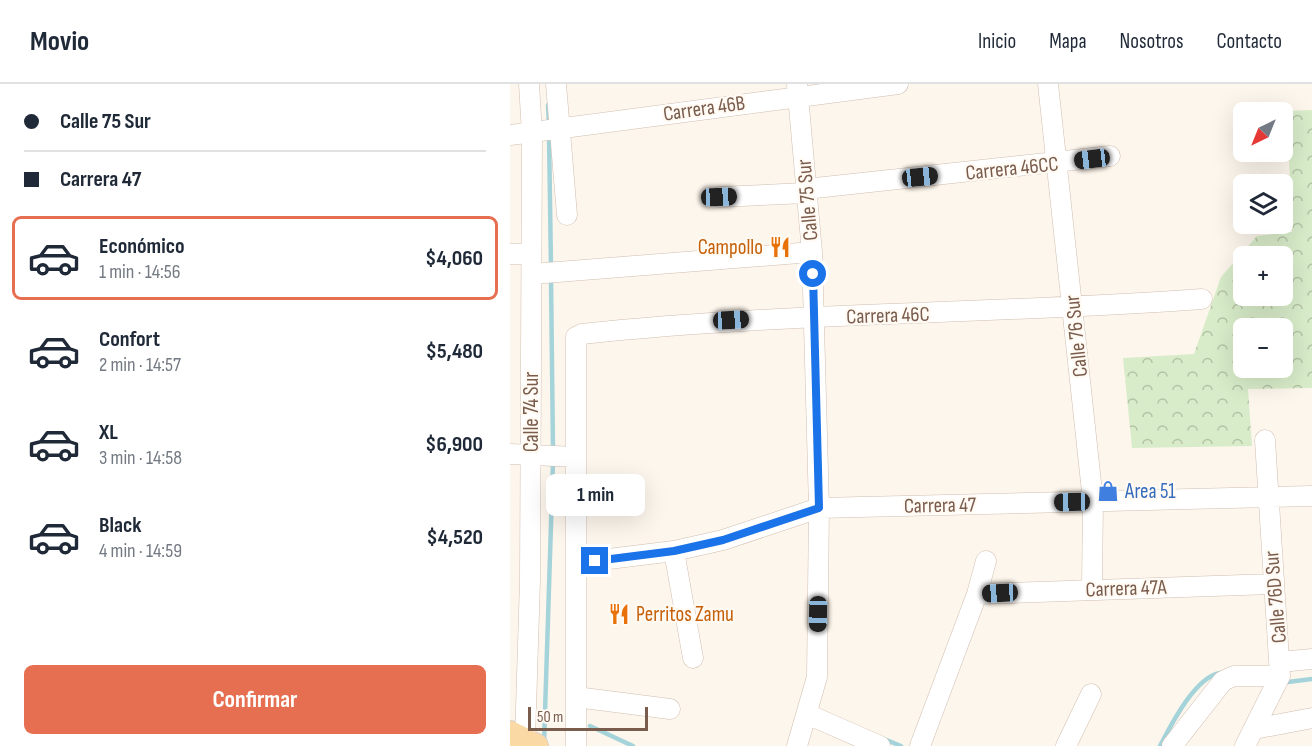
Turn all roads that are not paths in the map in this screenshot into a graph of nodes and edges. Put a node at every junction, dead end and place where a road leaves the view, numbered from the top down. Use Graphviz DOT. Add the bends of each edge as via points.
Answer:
graph roads {
  1 [pos="529,84"];
  2 [pos="556,84"];
  3 [pos="898,84"];
  4 [pos="1048,84"];
  5 [pos="797,90"];
  6 [pos="545,131"];
  7 [pos="510,135"];
  8 [pos="1110,156"];
  9 [pos="1056,163"];
  10 [pos="806,191"];
  11 [pos="719,197"];
  12 [pos="567,214"];
  13 [pos="812,252"];
  14 [pos="510,254"];
  15 [pos="536,267"];
  16 [pos="1202,299"];
  17 [pos="1072,308"];
  18 [pos="814,318"];
  19 [pos="1265,440"];
  20 [pos="510,454"];
  21 [pos="537,456"];
  22 [pos="571,457"];
  23 [pos="1312,496"];
  24 [pos="1267,497"];
  25 [pos="1094,501"];
  26 [pos="819,508"];
  27 [pos="674,551"];
  28 [pos="986,561"];
  29 [pos="576,563"];
  30 [pos="1274,584"];
  31 [pos="1092,589"];
  32 [pos="977,594"];
  33 [pos="693,658"];
  34 [pos="1312,658"];
  35 [pos="1280,669"];
  36 [pos="1091,694"];
  37 [pos="576,696"];
  38 [pos="670,709"];
  39 [pos="807,714"];
  40 [pos="1312,718"];
  41 [pos="1249,737"];
  42 [pos="526,741"];
  43 [pos="921,744"];
  44 [pos="576,746"];
  45 [pos="797,746"];
  46 [pos="880,746"];
  47 [pos="1066,746"];
  48 [pos="1172,746"];
  1 -- 6 [label="street, Calle 74 Sur"];
  2 -- 6 [label="street, Calle 74 Sur"];
  3 -- 5 [label="street, Carrera 46B"];
  4 -- 9 [label="street, Calle 76 Sur"];
  5 -- 6 [label="street, Carrera 46B"];
  5 -- 10 [label="street, Calle 75 Sur"];
  6 -- 7 [label="street, Carrera 46B"];
  6 -- 12 [label="street, Calle 74 Sur"];
  6 -- 15 [label="street, Calle 74 Sur"];
  8 -- 9 [label="street, Carrera 46CC"];
  9 -- 10 [label="street, Carrera 46CC"];
  9 -- 17 [label="street, Calle 76 Sur"];
  10 -- 11 [label="street, Carrera 46CC"];
  10 -- 13 [label="street, Calle 75 Sur"];
  13 -- 15 [label="street" via="571,271"];
  13 -- 18 [label="street, Calle 75 Sur"];
  14 -- 15 [label="street"];
  15 -- 21 [label="street, Calle 74 Sur"];
  16 -- 17 [label="street, Carrera 46C"];
  17 -- 18 [label="street, Carrera 46C"];
  17 -- 25 [label="street, Calle 76 Sur"];
  18 -- 22 [label="street, Carrera 46C" via="689,322 576,337"];
  18 -- 26 [label="street, Calle 75 Sur"];
  19 -- 24 [label="street, Calle 76D Sur"];
  20 -- 21 [label="street"];
  21 -- 22 [label="street"];
  21 -- 42 [label="street, Calle 74 Sur"];
  22 -- 29 [label="street"];
  23 -- 24 [label="street, Carrera 47"];
  24 -- 25 [label="street, Carrera 47"];
  24 -- 30 [label="street, Calle 76D Sur"];
  25 -- 26 [label="street, Carrera 47"];
  25 -- 31 [label="street, Calle 76 Sur"];
  26 -- 27 [label="street, Carrera 47" via="771,526"];
  26 -- 39 [label="street, Calle 75 Sur" via="817,677"];
  27 -- 29 [label="street, Carrera 47"];
  27 -- 33 [label="street"];
  28 -- 32 [label="street"];
  29 -- 37 [label="street"];
  30 -- 31 [label="street, Carrera 47A"];
  30 -- 35 [label="street, Calle 76D Sur"];
  31 -- 32 [label="street, Carrera 47A"];
  32 -- 43 [label="street"];
  34 -- 35 [label="street"];
  35 -- 41 [label="street"];
  35 -- 48 [label="street" via="1222,681"];
  36 -- 47 [label="street"];
  37 -- 38 [label="street"];
  37 -- 44 [label="street"];
  39 -- 45 [label="street, Calle 75 Sur"];
  39 -- 46 [label="street"];
  40 -- 41 [label="street"];
}
